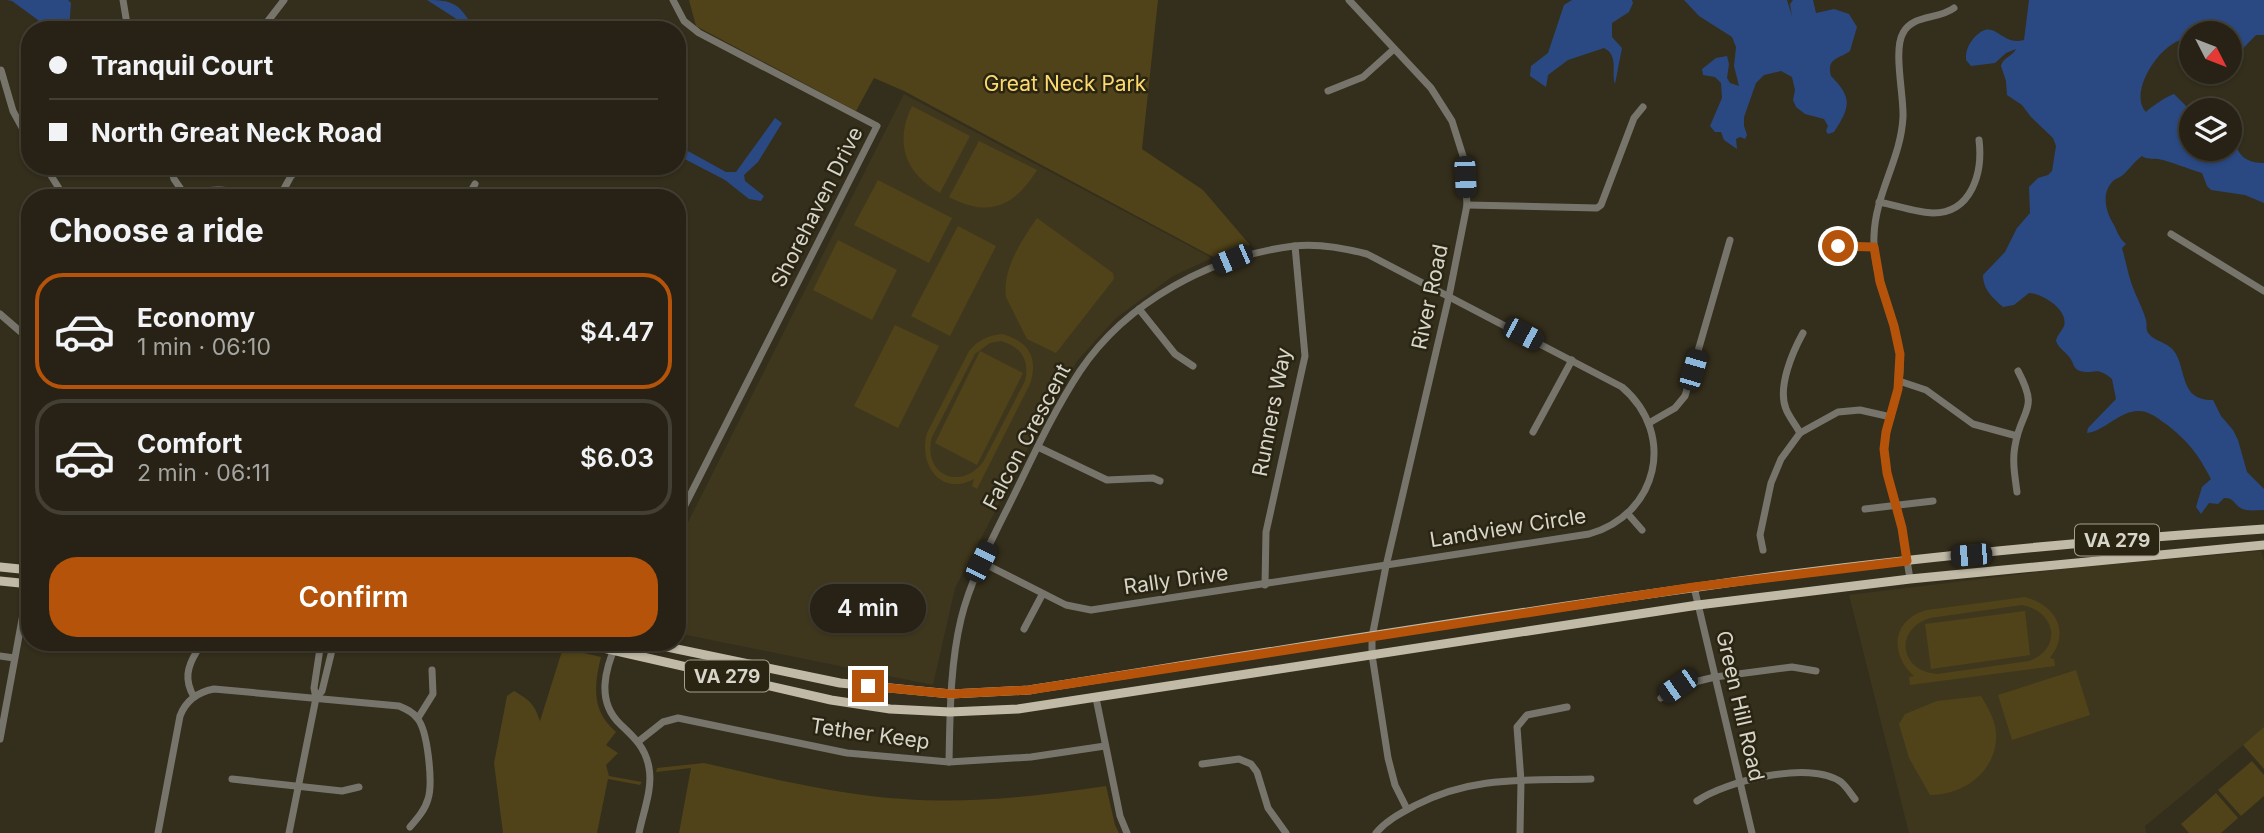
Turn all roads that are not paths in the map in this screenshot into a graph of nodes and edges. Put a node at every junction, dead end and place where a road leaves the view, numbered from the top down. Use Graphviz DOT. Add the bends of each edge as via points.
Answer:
graph roads {
  1 [pos="123,0"];
  2 [pos="284,0"];
  3 [pos="673,0"];
  4 [pos="1349,0"];
  5 [pos="1954,8"];
  6 [pos="126,21"];
  7 [pos="268,21"];
  8 [pos="685,21"];
  9 [pos="686,22"];
  10 [pos="1394,48"];
  11 [pos="1,70"];
  12 [pos="1328,91"];
  13 [pos="1643,107"];
  14 [pos="21,126"];
  15 [pos="1979,140"];
  16 [pos="475,184"];
  17 [pos="472,189"];
  18 [pos="1879,202"];
  19 [pos="1467,205"];
  20 [pos="2171,234"];
  21 [pos="1730,240"];
  22 [pos="1826,243"];
  23 [pos="1295,246"];
  24 [pos="1874,247"];
  25 [pos="2264,291"];
  26 [pos="1449,296"];
  27 [pos="1139,309"];
  28 [pos="0,314"];
  29 [pos="21,332"];
  30 [pos="1803,332"];
  31 [pos="1572,360"];
  32 [pos="1193,366"];
  33 [pos="2018,371"];
  34 [pos="1899,381"];
  35 [pos="1891,417"];
  36 [pos="1649,423"];
  37 [pos="1533,432"];
  38 [pos="1801,433"];
  39 [pos="2017,436"];
  40 [pos="1038,447"];
  41 [pos="1160,481"];
  42 [pos="2017,492"];
  43 [pos="686,501"];
  44 [pos="1933,501"];
  45 [pos="1896,505"];
  46 [pos="1865,509"];
  47 [pos="1628,514"];
  48 [pos="2264,529"];
  49 [pos="1642,530"];
  50 [pos="2264,545"];
  51 [pos="1763,550"];
  52 [pos="1907,561"];
  53 [pos="981,562"];
  54 [pos="1386,566"];
  55 [pos="0,567"];
  56 [pos="21,569"];
  57 [pos="1910,579"];
  58 [pos="0,581"];
  59 [pos="21,581"];
  60 [pos="1265,584"];
  61 [pos="1694,587"];
  62 [pos="1042,594"];
  63 [pos="1698,605"];
  64 [pos="21,622"];
  65 [pos="1024,629"];
  66 [pos="1371,636"];
  67 [pos="197,651"];
  68 [pos="320,651"];
  69 [pos="332,651"];
  70 [pos="614,651"];
  71 [pos="635,651"];
  72 [pos="686,651"];
  73 [pos="1372,655"];
  74 [pos="0,656"];
  75 [pos="14,658"];
  76 [pos="432,670"];
  77 [pos="1816,671"];
  78 [pos="1715,677"];
  79 [pos="951,694"];
  80 [pos="194,697"];
  81 [pos="316,698"];
  82 [pos="1096,698"];
  83 [pos="1661,698"];
  84 [pos="1567,707"];
  85 [pos="950,712"];
  86 [pos="418,718"];
  87 [pos="0,739"];
  88 [pos="639,741"];
  89 [pos="1105,747"];
  90 [pos="948,762"];
  91 [pos="1202,764"];
  92 [pos="232,779"];
  93 [pos="1591,779"];
  94 [pos="1521,781"];
  95 [pos="1740,784"];
  96 [pos="298,787"];
  97 [pos="359,787"];
  98 [pos="1855,799"];
  99 [pos="1697,802"];
  100 [pos="1407,809"];
  101 [pos="410,827"];
  102 [pos="158,833"];
  103 [pos="289,833"];
  104 [pos="639,833"];
  105 [pos="1127,833"];
  106 [pos="1286,833"];
  107 [pos="1376,833"];
  108 [pos="1520,833"];
  109 [pos="1752,833"];
  1 -- 6 [label="street"];
  2 -- 7 [label="street"];
  3 -- 8 [label="street, Shorehaven Drive"];
  4 -- 10 [label="street, River Road"];
  5 -- 18 [label="street" via="1913,23 1902,35 1902,134"];
  9 -- 43 [label="street, Shorehaven Drive" via="699,33 877,126"];
  10 -- 12 [label="street" via="1363,77"];
  10 -- 19 [label="street, River Road" via="1431,88 1452,121 1464,159"];
  11 -- 14 [label="street"];
  13 -- 19 [label="street" via="1634,118 1597,208"];
  15 -- 18 [label="street" via="1976,179 1958,207 1934,213"];
  16 -- 17 [label="street"];
  18 -- 24 [label="street"];
  19 -- 26 [label="street, River Road"];
  20 -- 25 [label="street"];
  21 -- 36 [label="street" via="1685,396 1675,408"];
  22 -- 24 [label="street"];
  23 -- 26 [label="street, Falcon Crescent" via="1338,247 1367,254"];
  23 -- 27 [label="street, Falcon Crescent" via="1232,259 1180,282"];
  23 -- 60 [label="street, Runners Way" via="1305,356 1266,532"];
  24 -- 34 [label="street" via="1898,341"];
  26 -- 31 [label="street, Landview Circle"];
  26 -- 54 [label="street, River Road"];
  27 -- 32 [label="street" via="1175,354"];
  27 -- 40 [label="street, Falcon Crescent" via="1080,371"];
  28 -- 29 [label="street"];
  30 -- 38 [label="street" via="1792,353 1783,391 1785,407"];
  31 -- 36 [label="street, Landview Circle" via="1622,387"];
  31 -- 37 [label="street"];
  33 -- 39 [label="street" via="2030,401"];
  34 -- 35 [label="street"];
  34 -- 39 [label="street" via="1926,390 1973,424"];
  35 -- 38 [label="street" via="1860,410 1838,412"];
  35 -- 45 [label="street" via="1885,461"];
  36 -- 47 [label="street, Landview Circle" via="1653,469 1646,491"];
  38 -- 51 [label="street" via="1781,459 1771,483 1760,535"];
  39 -- 42 [label="street"];
  40 -- 41 [label="street" via="1107,480"];
  40 -- 53 [label="street, Falcon Crescent"];
  44 -- 45 [label="street"];
  45 -- 46 [label="street"];
  45 -- 52 [label="street"];
  47 -- 49 [label="street"];
  47 -- 54 [label="street, Landview Circle" via="1589,534"];
  48 -- 52 [label="main road, VA 279"];
  50 -- 57 [label="main road, VA 279"];
  52 -- 57 [label="street"];
  52 -- 61 [label="main road, VA 279"];
  53 -- 62 [label="street, Rally Drive"];
  53 -- 79 [label="street, Falcon Crescent" via="961,618"];
  54 -- 60 [label="street, Rally Drive"];
  54 -- 66 [label="street, River Road"];
  55 -- 56 [label="main road"];
  57 -- 63 [label="main road, VA 279"];
  58 -- 59 [label="main road"];
  60 -- 62 [label="street, Rally Drive" via="1091,610"];
  61 -- 63 [label="street, Green Hill Road"];
  61 -- 66 [label="main road, VA 279"];
  62 -- 65 [label="street"];
  63 -- 73 [label="main road, VA 279"];
  63 -- 78 [label="street, Green Hill Road"];
  64 -- 75 [label="street"];
  66 -- 73 [label="street, River Road"];
  66 -- 79 [label="main road, VA 279" via="1029,690"];
  67 -- 80 [label="street" via="187,679"];
  68 -- 81 [label="street"];
  69 -- 81 [label="street"];
  70 -- 88 [label="street" via="604,685 605,700 611,714"];
  71 -- 85 [label="main road, VA 279" via="831,700"];
  72 -- 79 [label="main road, VA 279" via="840,683"];
  73 -- 82 [label="main road, VA 279"];
  73 -- 100 [label="street, River Road" via="1391,771"];
  74 -- 75 [label="street"];
  75 -- 87 [label="street"];
  76 -- 86 [label="street" via="433,694"];
  77 -- 78 [label="street" via="1792,667"];
  78 -- 83 [label="street" via="1678,686"];
  78 -- 95 [label="street, Green Hill Road"];
  79 -- 85 [label="street, Falcon Crescent"];
  80 -- 81 [label="street" via="223,688"];
  80 -- 102 [label="street" via="180,716"];
  81 -- 86 [label="street" via="399,706"];
  81 -- 96 [label="street"];
  82 -- 85 [label="main road, VA 279" via="1018,709"];
  82 -- 89 [label="street"];
  84 -- 94 [label="street" via="1532,713 1520,722 1516,733"];
  85 -- 90 [label="street, Falcon Crescent"];
  86 -- 101 [label="street" via="425,735 430,785 425,807"];
  88 -- 90 [label="street, Tether Keep" via="663,722 687,718 846,753"];
  88 -- 104 [label="street" via="650,778"];
  89 -- 90 [label="street, Tether Keep"];
  89 -- 105 [label="street"];
  91 -- 106 [label="street" via="1239,759 1251,764 1268,808"];
  92 -- 96 [label="street"];
  93 -- 94 [label="street"];
  94 -- 100 [label="street" via="1460,787"];
  94 -- 108 [label="street"];
  95 -- 98 [label="street" via="1809,771 1841,782"];
  95 -- 99 [label="street" via="1711,791"];
  95 -- 109 [label="street, Green Hill Road"];
  96 -- 97 [label="street" via="342,791"];
  96 -- 103 [label="street"];
  100 -- 107 [label="street"];
}
